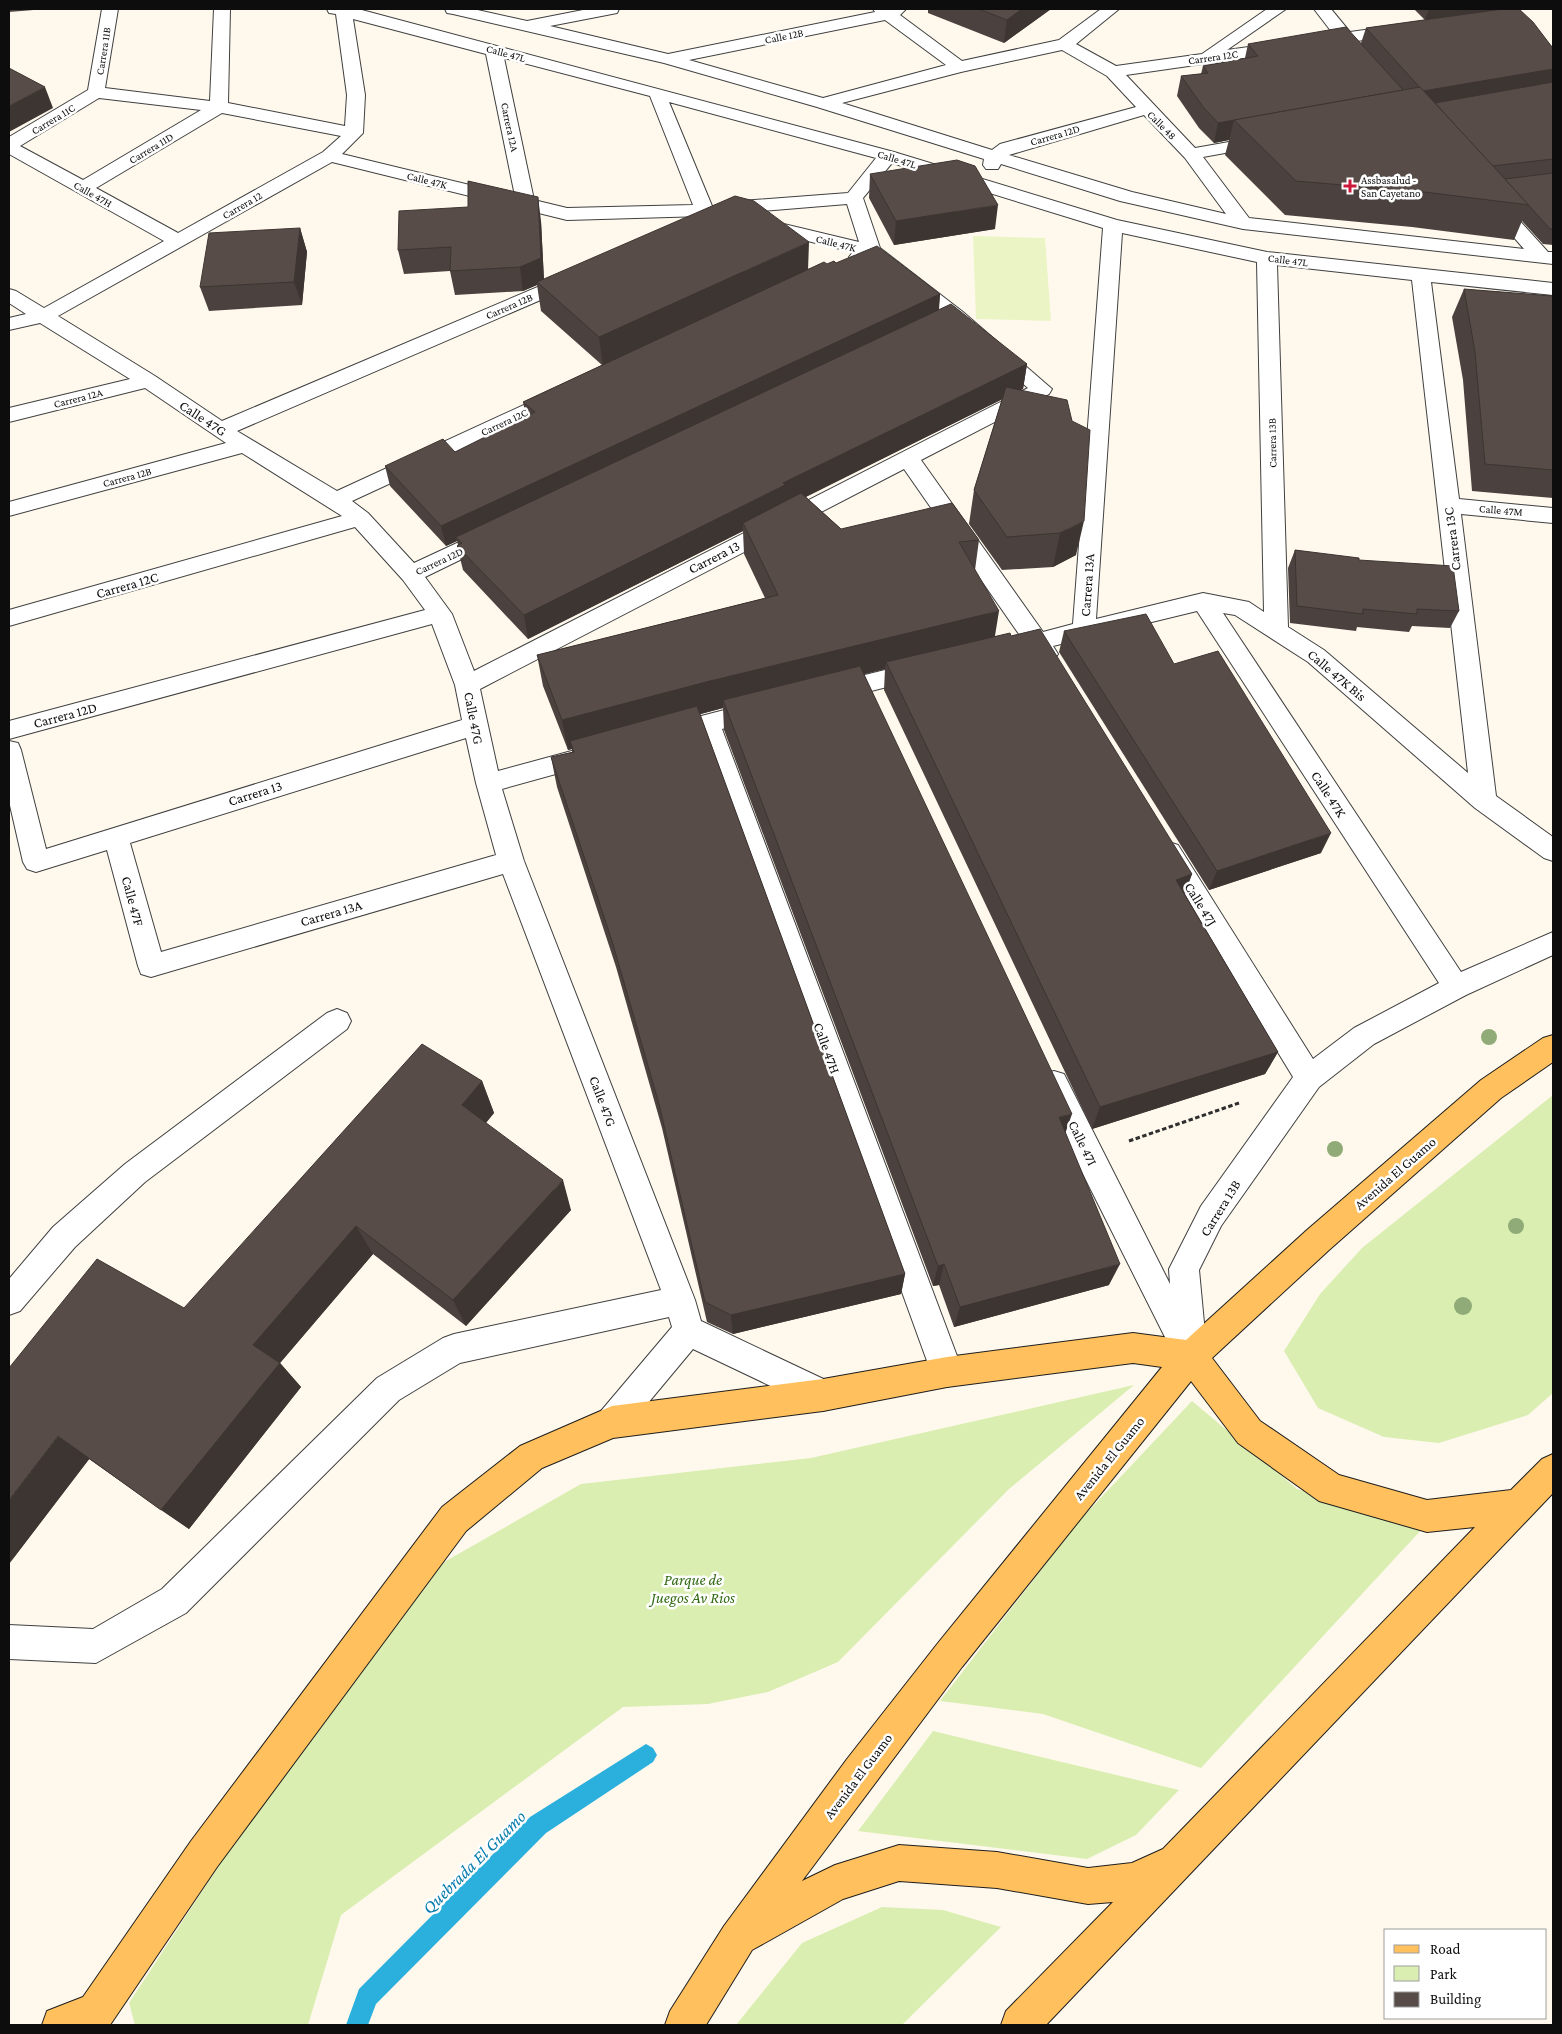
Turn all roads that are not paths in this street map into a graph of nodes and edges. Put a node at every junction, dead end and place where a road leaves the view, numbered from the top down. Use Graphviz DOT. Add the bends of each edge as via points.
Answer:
graph roads {
  1 [pos="110,9"];
  2 [pos="222,9"];
  3 [pos="453,9"];
  4 [pos="611,9"];
  5 [pos="1111,9"];
  6 [pos="1278,9"];
  7 [pos="1322,9"];
  8 [pos="343,10"];
  9 [pos="890,11"];
  10 [pos="523,26"];
  11 [pos="1412,29"];
  12 [pos="1344,38"];
  13 [pos="1066,44"];
  14 [pos="494,50"];
  15 [pos="668,59"];
  16 [pos="1203,59"];
  17 [pos="1363,59"];
  18 [pos="958,67"];
  19 [pos="1113,72"];
  20 [pos="96,92"];
  21 [pos="657,93"];
  22 [pos="823,104"];
  23 [pos="219,107"];
  24 [pos="1146,109"];
  25 [pos="354,133"];
  26 [pos="1277,138"];
  27 [pos="9,146"];
  28 [pos="1191,154"];
  29 [pos="329,156"];
  30 [pos="888,156"];
  31 [pos="994,157"];
  32 [pos="987,186"];
  33 [pos="83,188"];
  34 [pos="1490,188"];
  35 [pos="854,198"];
  36 [pos="526,205"];
  37 [pos="704,210"];
  38 [pos="1243,223"];
  39 [pos="1113,225"];
  40 [pos="681,228"];
  41 [pos="178,242"];
  42 [pos="871,251"];
  43 [pos="1548,257"];
  44 [pos="1267,258"];
  45 [pos="844,264"];
  46 [pos="593,270"];
  47 [pos="1421,276"];
  48 [pos="1553,289"];
  49 [pos="9,295"];
  50 [pos="44,316"];
  51 [pos="9,324"];
  52 [pos="148,381"];
  53 [pos="1042,389"];
  54 [pos="572,391"];
  55 [pos="9,415"];
  56 [pos="220,430"];
  57 [pos="246,445"];
  58 [pos="907,457"];
  59 [pos="336,500"];
  60 [pos="1448,505"];
  61 [pos="9,509"];
  62 [pos="1553,515"];
  63 [pos="360,518"];
  64 [pos="509,528"];
  65 [pos="410,574"];
  66 [pos="1203,601"];
  67 [pos="440,614"];
  68 [pos="9,618"];
  69 [pos="1276,629"];
  70 [pos="1084,630"];
  71 [pos="1038,642"];
  72 [pos="990,653"];
  73 [pos="943,665"];
  74 [pos="1059,675"];
  75 [pos="866,683"];
  76 [pos="467,685"];
  77 [pos="810,698"];
  78 [pos="782,704"];
  79 [pos="879,710"];
  80 [pos="708,723"];
  81 [pos="474,726"];
  82 [pos="9,730"];
  83 [pos="650,739"];
  84 [pos="612,749"];
  85 [pos="9,750"];
  86 [pos="488,783"];
  87 [pos="1484,801"];
  88 [pos="1158,835"];
  89 [pos="116,836"];
  90 [pos="1553,851"];
  91 [pos="511,861"];
  92 [pos="1553,943"];
  93 [pos="151,966"];
  94 [pos="1456,987"];
  95 [pos="337,1021"];
  96 [pos="1553,1047"];
  97 [pos="1042,1057"];
  98 [pos="1310,1078"];
  99 [pos="680,1300"];
  100 [pos="9,1301"];
  101 [pos="688,1331"];
  102 [pos="1191,1356"];
  103 [pos="947,1372"];
  104 [pos="823,1395"];
  105 [pos="612,1422"];
  106 [pos="1553,1470"];
  107 [pos="1519,1506"];
  108 [pos="9,1642"];
  109 [pos="1176,1862"];
  110 [pos="737,1939"];
  111 [pos="61,2025"];
  112 [pos="684,2025"];
  113 [pos="1020,2025"];
  1 -- 20 [label="street, Carrera 11B"];
  2 -- 23 [label="street"];
  3 -- 10 [label="street"];
  4 -- 10 [label="street"];
  5 -- 13 [label="street"];
  6 -- 16 [label="street"];
  7 -- 12 [label="street"];
  8 -- 14 [label="street, Calle 47L"];
  8 -- 25 [label="street" via="356,95"];
  9 -- 15 [label="street, Calle 12B"];
  9 -- 18 [label="street"];
  10 -- 15 [label="street"];
  11 -- 12 [label="street, Carrera 12C"];
  12 -- 16 [label="street, Carrera 12C"];
  12 -- 17 [label="street"];
  13 -- 18 [label="street"];
  13 -- 19 [label="street, Calle 48"];
  14 -- 21 [label="street, Calle 47L"];
  14 -- 36 [label="street, Carrera 12A"];
  15 -- 22 [label="street"];
  16 -- 19 [label="street, Carrera 12C"];
  18 -- 22 [label="street"];
  19 -- 24 [label="street, Calle 48"];
  20 -- 23 [label="street"];
  20 -- 27 [label="street, Carrera 11C"];
  21 -- 30 [label="street, Calle 47L"];
  21 -- 37 [label="street"];
  22 -- 31 [label="street"];
  23 -- 25 [label="street"];
  23 -- 33 [label="street, Carrera 11D"];
  24 -- 28 [label="street, Calle 48"];
  24 -- 31 [label="street, Carrera 12D" via="1006,148"];
  25 -- 29 [label="street, Carrera 12"];
  26 -- 28 [label="street"];
  27 -- 33 [label="street, Calle 47H"];
  28 -- 38 [label="street, Calle 48"];
  29 -- 36 [label="street, Calle 47K"];
  29 -- 41 [label="street, Carrera 12"];
  30 -- 32 [label="street, Calle 47L"];
  30 -- 35 [label="street"];
  31 -- 32 [label="street"];
  31 -- 38 [label="street" via="1127,197"];
  32 -- 39 [label="street, Calle 47L"];
  33 -- 41 [label="street, Calle 47H"];
  34 -- 43 [label="street"];
  35 -- 37 [label="street, Calle 47K"];
  35 -- 42 [label="street"];
  36 -- 37 [label="street, Calle 47K" via="567,214"];
  37 -- 40 [label="street"];
  37 -- 42 [label="street, Calle 47K"];
  38 -- 43 [label="street"];
  39 -- 44 [label="street, Calle 47L"];
  39 -- 70 [label="street, Carrera 13A"];
  41 -- 50 [label="street, Carrera 12"];
  42 -- 45 [label="street"];
  42 -- 53 [label="street, Calle 47K" via="947,320"];
  44 -- 47 [label="street, Calle 47L"];
  44 -- 69 [label="street, Carrera 13B"];
  46 -- 56 [label="street, Carrera 12B"];
  47 -- 48 [label="street, Calle 47L"];
  47 -- 60 [label="street, Carrera 13C"];
  49 -- 50 [label="street, Calle 47G"];
  50 -- 51 [label="street, Carrera 12"];
  50 -- 52 [label="street, Calle 47G"];
  52 -- 55 [label="street, Carrera 12A"];
  52 -- 56 [label="street, Calle 47G"];
  53 -- 58 [label="street, Carrera 13"];
  54 -- 59 [label="street, Carrera 12C"];
  56 -- 57 [label="street, Calle 47G"];
  57 -- 59 [label="street, Calle 47G"];
  57 -- 61 [label="street, Carrera 12B"];
  58 -- 71 [label="street"];
  58 -- 76 [label="street, Carrera 13"];
  59 -- 63 [label="street, Calle 47G"];
  60 -- 62 [label="street, Calle 47M"];
  60 -- 87 [label="street, Carrera 13C"];
  63 -- 65 [label="street, Calle 47G"];
  63 -- 68 [label="street, Carrera 12C"];
  64 -- 65 [label="street, Carrera 12D"];
  65 -- 67 [label="street, Calle 47G"];
  66 -- 69 [label="street, Calle 47K Bis" via="1241,608"];
  66 -- 70 [label="street, Calle 47K Bis"];
  66 -- 94 [label="street, Calle 47K"];
  67 -- 76 [label="street, Calle 47G"];
  67 -- 82 [label="street, Carrera 12D"];
  69 -- 87 [label="street, Calle 47K Bis" via="1316,656"];
  70 -- 71 [label="street, Carrera 13A"];
  71 -- 72 [label="street, Carrera 13A"];
  71 -- 74 [label="street"];
  73 -- 75 [label="street"];
  75 -- 77 [label="street"];
  75 -- 79 [label="street"];
  76 -- 81 [label="street, Calle 47G"];
  78 -- 80 [label="street"];
  80 -- 83 [label="street"];
  80 -- 103 [label="street, Calle 47H"];
  81 -- 86 [label="street, Calle 47G"];
  81 -- 89 [label="street, Carrera 13"];
  84 -- 86 [label="street"];
  85 -- 89 [label="street, Carrera 13" via="36,862"];
  86 -- 91 [label="street, Calle 47G"];
  87 -- 90 [label="street, Calle 47K Bis"];
  88 -- 98 [label="street, Calle 47J"];
  89 -- 93 [label="street, Calle 47F"];
  91 -- 93 [label="street, Carrera 13A"];
  91 -- 99 [label="street, Calle 47G"];
  92 -- 94 [label="street, Carrera 13B"];
  94 -- 98 [label="street, Carrera 13B" via="1364,1036"];
  95 -- 100 [label="street" via="134,1173 64,1237"];
  96 -- 102 [label="main road, Avenida El Guamo" via="1490,1089"];
  97 -- 102 [label="street, Calle 47I" via="1088,1155"];
  98 -- 102 [label="street, Carrera 13B" via="1211,1216 1184,1269"];
  99 -- 101 [label="street, Calle 47G"];
  99 -- 108 [label="street" via="454,1349 388,1389 174,1601 96,1646"];
  101 -- 104 [label="street"];
  101 -- 105 [label="street"];
  102 -- 103 [label="main road" via="1133,1348"];
  102 -- 107 [label="main road" via="1249,1432 1331,1489 1427,1516"];
  102 -- 110 [label="main road, Avenida El Guamo" via="950,1655"];
  103 -- 104 [label="main road"];
  104 -- 105 [label="main road"];
  105 -- 111 [label="main road" via="530,1456 454,1519 204,1854 96,2011"];
  106 -- 107 [label="main road, Avenida El Guamo"];
  107 -- 109 [label="main road, Avenida El Guamo"];
  109 -- 110 [label="main road, Avenida El Guamo" via="1133,1881 1088,1886 998,1870 899,1863 835,1882"];
  109 -- 113 [label="main road"];
  110 -- 112 [label="main road, Avenida El Guamo"];
}
